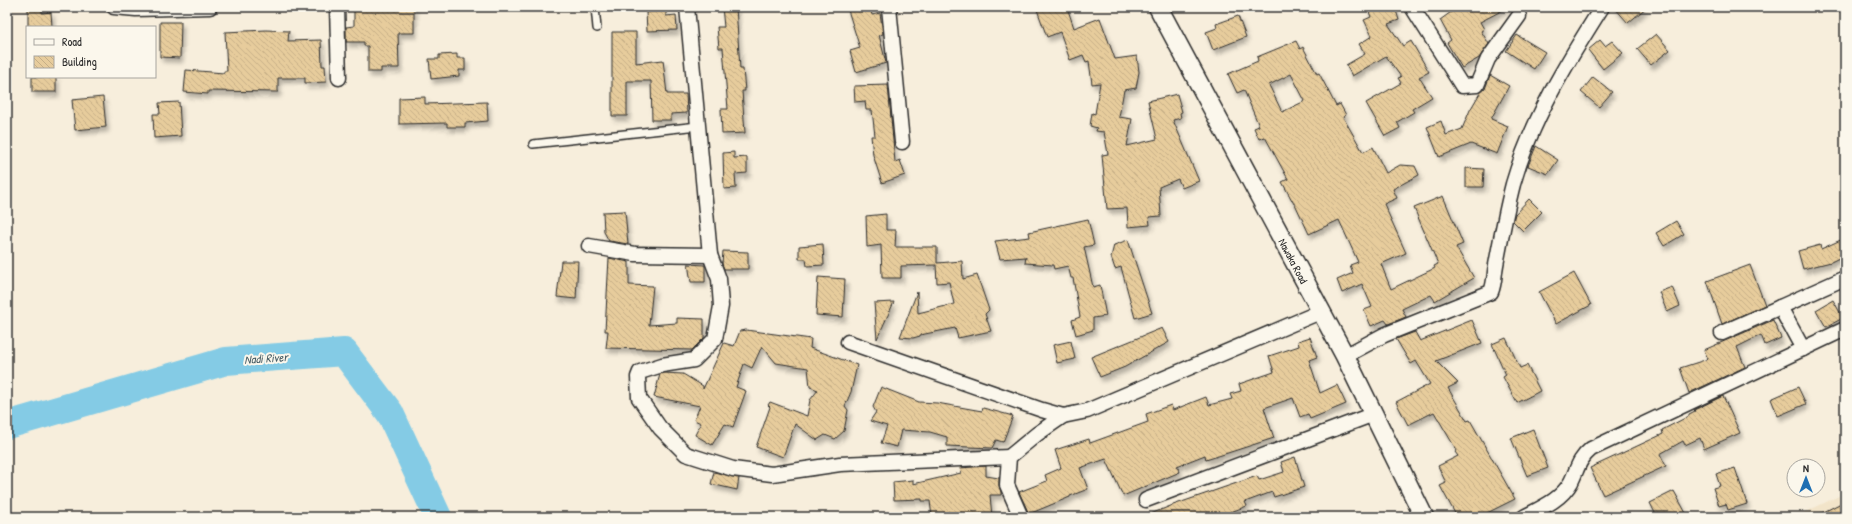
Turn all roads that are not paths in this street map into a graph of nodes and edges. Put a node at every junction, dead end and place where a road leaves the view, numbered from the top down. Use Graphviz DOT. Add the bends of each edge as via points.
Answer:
graph roads {
  1 [pos="114,7"];
  2 [pos="210,7"];
  3 [pos="337,7"];
  4 [pos="595,7"];
  5 [pos="687,7"];
  6 [pos="888,7"];
  7 [pos="1158,7"];
  8 [pos="1412,7"];
  9 [pos="1602,7"];
  10 [pos="1519,16"];
  11 [pos="597,28"];
  12 [pos="339,78"];
  13 [pos="698,126"];
  14 [pos="902,142"];
  15 [pos="533,144"];
  16 [pos="589,246"];
  17 [pos="710,255"];
  18 [pos="1845,278"];
  19 [pos="1780,306"];
  20 [pos="1320,312"];
  21 [pos="1845,329"];
  22 [pos="1722,333"];
  23 [pos="848,342"];
  24 [pos="1803,348"];
  25 [pos="1345,356"];
  26 [pos="1374,414"];
  27 [pos="1063,416"];
  28 [pos="1009,458"];
  29 [pos="1146,500"];
  30 [pos="1021,517"];
  31 [pos="1424,517"];
  32 [pos="1524,517"];
  1 -- 2 [label="street"];
  3 -- 12 [label="street"];
  4 -- 11 [label="lane"];
  5 -- 13 [label="street"];
  6 -- 14 [label="street"];
  7 -- 20 [label="street, Nawaka Road"];
  8 -- 10 [label="street" via="1462,86 1477,85 1488,59"];
  9 -- 25 [label="street" via="1578,45 1528,140 1513,185 1491,292 1384,335"];
  13 -- 15 [label="lane"];
  13 -- 17 [label="street"];
  16 -- 17 [label="street" via="635,254"];
  17 -- 28 [label="street" via="719,279 721,306 715,339 694,360 662,365 640,372 638,377 639,398 660,428 686,454 733,469 772,474 840,464"];
  18 -- 19 [label="street"];
  19 -- 22 [label="street"];
  19 -- 24 [label="street"];
  20 -- 25 [label="street, Nawaka Road"];
  20 -- 27 [label="street" via="1086,411"];
  21 -- 24 [label="street"];
  23 -- 27 [label="street"];
  24 -- 32 [label="street" via="1591,448 1580,460 1564,492"];
  25 -- 26 [label="street, Nawaka Road"];
  26 -- 29 [label="street"];
  26 -- 31 [label="street, Nawaka Road"];
  27 -- 28 [label="street"];
  28 -- 30 [label="street" via="1007,485"];
}
